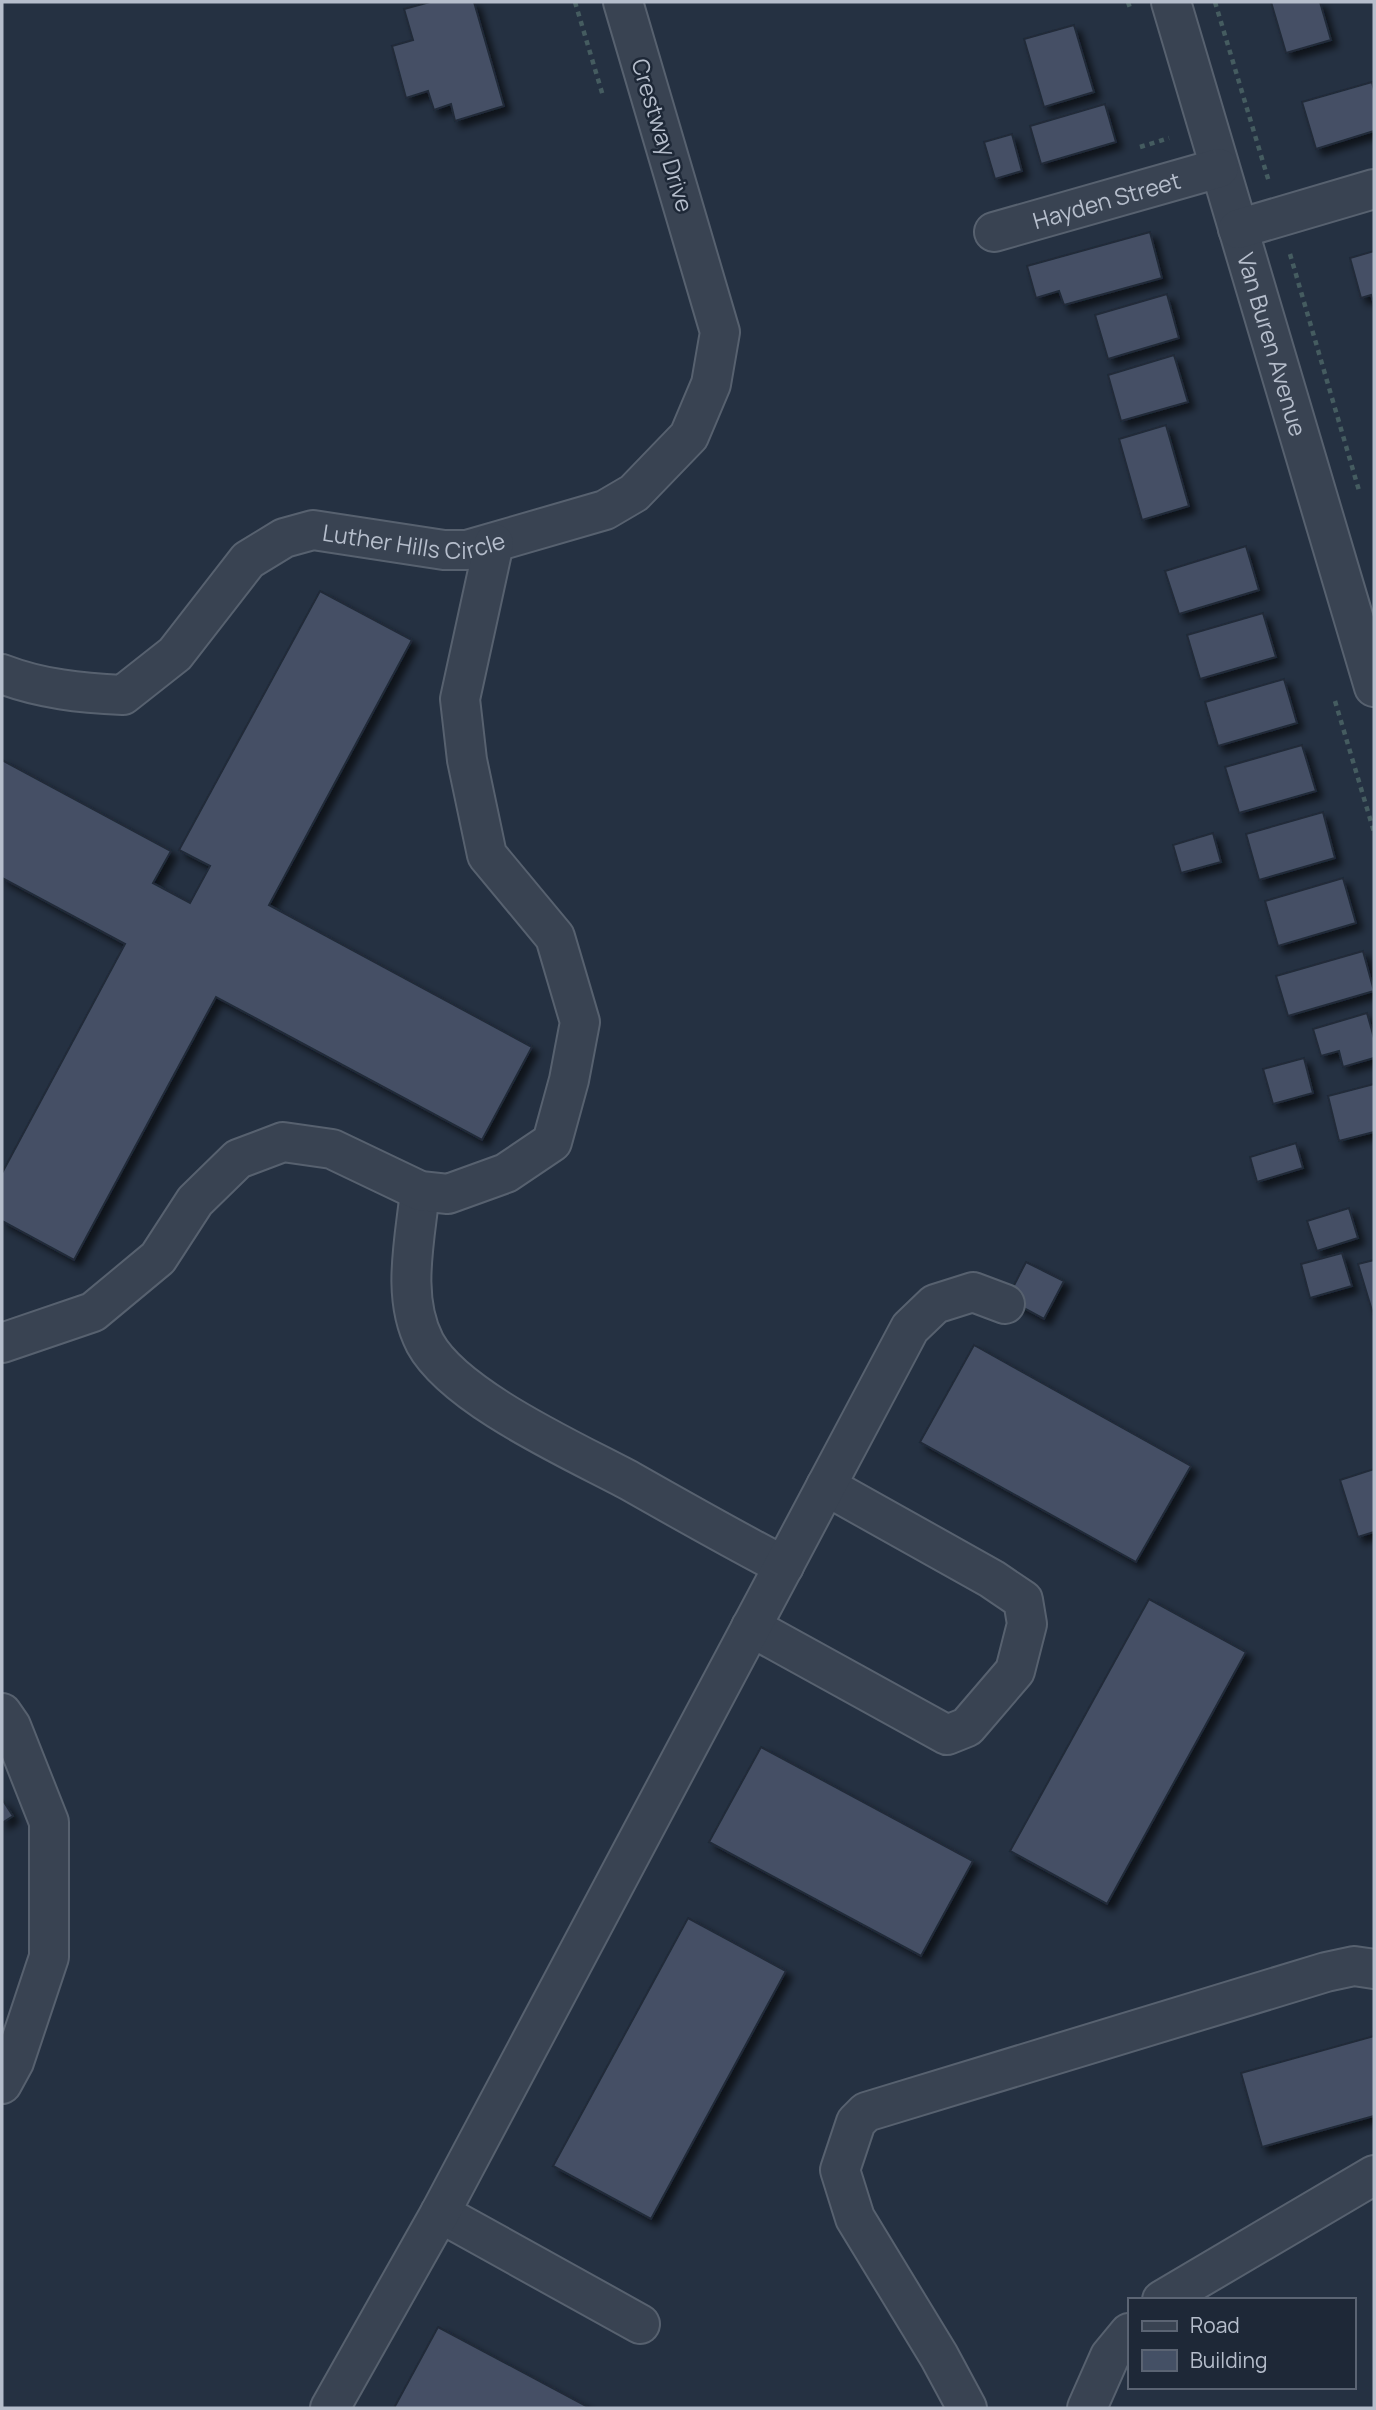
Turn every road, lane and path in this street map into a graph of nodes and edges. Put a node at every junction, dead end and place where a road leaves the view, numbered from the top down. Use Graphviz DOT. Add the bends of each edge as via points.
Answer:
graph roads {
  1 [pos="575,2"];
  2 [pos="623,2"];
  3 [pos="1171,2"];
  4 [pos="603,96"];
  5 [pos="1219,168"];
  6 [pos="1374,189"];
  7 [pos="1238,229"];
  8 [pos="994,232"];
  9 [pos="702,269"];
  10 [pos="494,543"];
  11 [pos="2,674"];
  12 [pos="1374,687"];
  13 [pos="1332,689"];
  14 [pos="1374,832"];
  15 [pos="420,1191"];
  16 [pos="1005,1304"];
  17 [pos="2,1343"];
  18 [pos="826,1486"];
  19 [pos="784,1566"];
  20 [pos="751,1627"];
  21 [pos="2,1713"];
  22 [pos="1374,1969"];
  23 [pos="2,2084"];
  24 [pos="1374,2175"];
  25 [pos="440,2213"];
  26 [pos="1166,2298"];
  27 [pos="640,2324"];
  28 [pos="1128,2334"];
  29 [pos="330,2408"];
  30 [pos="967,2408"];
  31 [pos="1087,2408"];
  1 -- 4 [label="path"];
  2 -- 9 [label="street, Crestway Drive"];
  3 -- 5 [label="street, Van Buren Avenue"];
  5 -- 7 [label="street, Van Buren Avenue"];
  5 -- 8 [label="street, Hayden Street"];
  6 -- 7 [label="street"];
  7 -- 12 [label="street, Van Buren Avenue"];
  9 -- 10 [label="street, Luther Hills Circle" via="720,332 711,384 690,436 634,493 605,510"];
  10 -- 11 [label="street, Luther Hills Circle" via="444,550 313,530 285,538 248,560 175,654 123,695 75,693"];
  10 -- 15 [label="street" via="460,699 467,760 487,855 555,937 580,1022 552,1142 506,1173 448,1194"];
  13 -- 14 [label="path"];
  15 -- 17 [label="street" via="332,1149 283,1142 238,1159 195,1201 158,1258 93,1312"];
  15 -- 19 [label="street" via="412,1295 426,1343 448,1372 498,1409"];
  16 -- 18 [label="street" via="973,1292 935,1304 909,1328"];
  18 -- 19 [label="street"];
  18 -- 20 [label="street" via="1023,1600 1027,1624 1015,1671 967,1727 947,1735"];
  19 -- 20 [label="street"];
  20 -- 25 [label="street"];
  21 -- 23 [label="street" via="49,1822 49,1956 14,2062"];
  22 -- 30 [label="street" via="1354,1966 1326,1972 866,2112 856,2122 840,2170 855,2218"];
  24 -- 26 [label="street"];
  25 -- 27 [label="street"];
  25 -- 29 [label="street"];
  28 -- 31 [label="street" via="1110,2356"];
}
